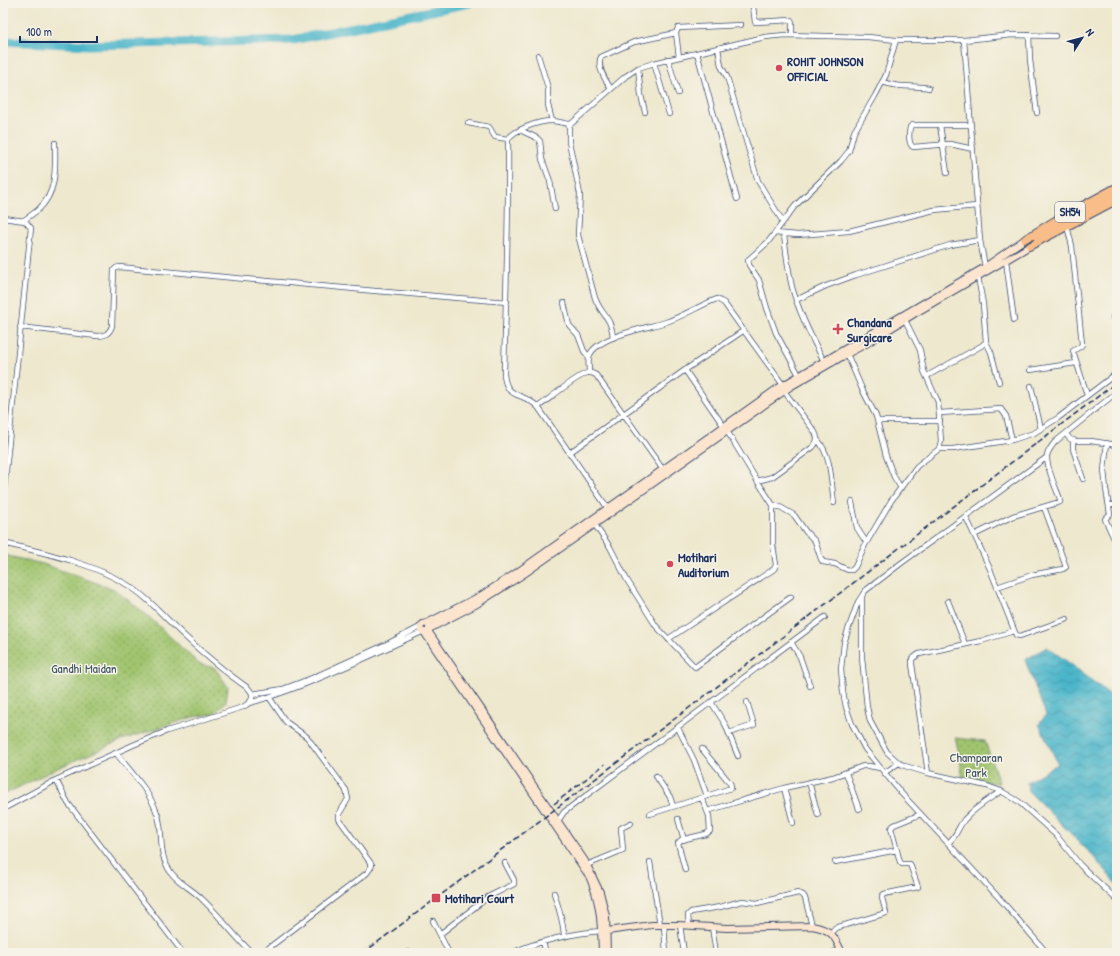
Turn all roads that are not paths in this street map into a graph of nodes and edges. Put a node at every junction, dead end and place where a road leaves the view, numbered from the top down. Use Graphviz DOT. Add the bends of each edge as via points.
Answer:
graph roads {
  1 [pos="753,6"];
  2 [pos="740,25"];
  3 [pos="676,33"];
  4 [pos="792,35"];
  5 [pos="1029,35"];
  6 [pos="1055,36"];
  7 [pos="896,40"];
  8 [pos="964,40"];
  9 [pos="718,48"];
  10 [pos="696,53"];
  11 [pos="538,55"];
  12 [pos="679,57"];
  13 [pos="668,59"];
  14 [pos="654,63"];
  15 [pos="638,68"];
  16 [pos="882,82"];
  17 [pos="929,88"];
  18 [pos="611,89"];
  19 [pos="678,92"];
  20 [pos="645,112"];
  21 [pos="1037,113"];
  22 [pos="669,114"];
  23 [pos="552,121"];
  24 [pos="468,123"];
  25 [pos="569,124"];
  26 [pos="940,125"];
  27 [pos="971,125"];
  28 [pos="520,130"];
  29 [pos="508,139"];
  30 [pos="55,143"];
  31 [pos="942,144"];
  32 [pos="973,149"];
  33 [pos="947,173"];
  34 [pos="1117,187"];
  35 [pos="1117,194"];
  36 [pos="737,199"];
  37 [pos="1117,200"];
  38 [pos="977,206"];
  39 [pos="555,209"];
  40 [pos="3,218"];
  41 [pos="24,220"];
  42 [pos="783,222"];
  43 [pos="1067,226"];
  44 [pos="1044,232"];
  45 [pos="775,233"];
  46 [pos="784,235"];
  47 [pos="1025,239"];
  48 [pos="980,240"];
  49 [pos="1030,246"];
  50 [pos="1006,261"];
  51 [pos="985,267"];
  52 [pos="978,277"];
  53 [pos="796,300"];
  54 [pos="507,302"];
  55 [pos="564,303"];
  56 [pos="1113,317"];
  57 [pos="906,320"];
  58 [pos="1014,320"];
  59 [pos="20,327"];
  60 [pos="1117,328"];
  61 [pos="743,331"];
  62 [pos="613,338"];
  63 [pos="986,342"];
  64 [pos="847,354"];
  65 [pos="589,357"];
  66 [pos="824,361"];
  67 [pos="1076,363"];
  68 [pos="685,370"];
  69 [pos="1030,370"];
  70 [pos="589,372"];
  71 [pos="1117,373"];
  72 [pos="799,375"];
  73 [pos="927,376"];
  74 [pos="999,382"];
  75 [pos="1031,386"];
  76 [pos="784,388"];
  77 [pos="1117,392"];
  78 [pos="1087,395"];
  79 [pos="538,407"];
  80 [pos="940,413"];
  81 [pos="624,414"];
  82 [pos="878,421"];
  83 [pos="940,421"];
  84 [pos="725,429"];
  85 [pos="1041,429"];
  86 [pos="1066,434"];
  87 [pos="10,436"];
  88 [pos="3,437"];
  89 [pos="818,439"];
  90 [pos="1012,440"];
  91 [pos="1073,440"];
  92 [pos="1107,442"];
  93 [pos="1117,445"];
  94 [pos="939,449"];
  95 [pos="569,453"];
  96 [pos="1047,457"];
  97 [pos="664,472"];
  98 [pos="1083,479"];
  99 [pos="757,481"];
  100 [pos="901,488"];
  101 [pos="3,499"];
  102 [pos="852,502"];
  103 [pos="834,503"];
  104 [pos="773,505"];
  105 [pos="1109,505"];
  106 [pos="1117,505"];
  107 [pos="1044,507"];
  108 [pos="609,511"];
  109 [pos="966,517"];
  110 [pos="595,525"];
  111 [pos="974,535"];
  112 [pos="866,542"];
  113 [pos="3,543"];
  114 [pos="1117,545"];
  115 [pos="997,587"];
  116 [pos="862,595"];
  117 [pos="791,597"];
  118 [pos="948,601"];
  119 [pos="825,617"];
  120 [pos="1067,618"];
  121 [pos="425,629"];
  122 [pos="1014,631"];
  123 [pos="668,639"];
  124 [pos="791,642"];
  125 [pos="965,644"];
  126 [pos="810,686"];
  127 [pos="252,694"];
  128 [pos="269,697"];
  129 [pos="711,702"];
  130 [pos="747,702"];
  131 [pos="250,703"];
  132 [pos="678,728"];
  133 [pos="728,733"];
  134 [pos="702,749"];
  135 [pos="116,753"];
  136 [pos="738,756"];
  137 [pos="899,763"];
  138 [pos="880,768"];
  139 [pos="846,773"];
  140 [pos="884,773"];
  141 [pos="928,773"];
  142 [pos="656,776"];
  143 [pos="56,780"];
  144 [pos="809,782"];
  145 [pos="784,788"];
  146 [pos="1001,791"];
  147 [pos="707,796"];
  148 [pos="702,798"];
  149 [pos="673,806"];
  150 [pos="3,809"];
  151 [pos="859,809"];
  152 [pos="707,811"];
  153 [pos="650,814"];
  154 [pos="921,814"];
  155 [pos="818,815"];
  156 [pos="678,819"];
  157 [pos="558,821"];
  158 [pos="631,823"];
  159 [pos="793,823"];
  160 [pos="684,840"];
  161 [pos="948,843"];
  162 [pos="897,850"];
  163 [pos="650,862"];
  164 [pos="835,862"];
  165 [pos="505,863"];
  166 [pos="587,865"];
  167 [pos="684,870"];
  168 [pos="554,893"];
  169 [pos="1117,900"];
  170 [pos="433,921"];
  171 [pos="662,925"];
  172 [pos="680,925"];
  173 [pos="689,926"];
  174 [pos="812,926"];
  175 [pos="712,927"];
  176 [pos="604,931"];
  177 [pos="831,933"];
  178 [pos="440,934"];
  179 [pos="564,937"];
  180 [pos="543,942"];
  181 [pos="522,948"];
  182 [pos="842,951"];
  183 [pos="183,953"];
  184 [pos="252,953"];
  185 [pos="262,953"];
  186 [pos="448,953"];
  187 [pos="512,953"];
  188 [pos="516,953"];
  189 [pos="546,953"];
  190 [pos="602,953"];
  191 [pos="607,953"];
  192 [pos="666,953"];
  193 [pos="684,953"];
  194 [pos="716,953"];
  195 [pos="832,953"];
  196 [pos="1047,953"];
  1 -- 4 [label="street" via="754,22 791,20"];
  2 -- 3 [label="street" via="679,28"];
  3 -- 12 [label="street"];
  3 -- 18 [label="street" via="634,42 601,57 599,64"];
  4 -- 7 [label="street"];
  4 -- 9 [label="street" via="765,37"];
  5 -- 6 [label="street"];
  5 -- 8 [label="street"];
  5 -- 21 [label="street"];
  7 -- 8 [label="street"];
  7 -- 16 [label="street"];
  8 -- 27 [label="street"];
  9 -- 10 [label="street"];
  9 -- 42 [label="street" via="721,66 727,77 758,181"];
  10 -- 12 [label="street"];
  10 -- 36 [label="street"];
  11 -- 23 [label="street" via="548,88 548,105"];
  12 -- 13 [label="street"];
  13 -- 14 [label="street"];
  13 -- 19 [label="street"];
  14 -- 15 [label="street"];
  14 -- 22 [label="street"];
  15 -- 18 [label="street"];
  15 -- 20 [label="street"];
  16 -- 17 [label="street"];
  16 -- 42 [label="street" via="841,161 795,206"];
  18 -- 25 [label="street"];
  23 -- 25 [label="street"];
  23 -- 28 [label="street" via="540,122"];
  24 -- 29 [label="street" via="490,127 495,137"];
  25 -- 62 [label="street" via="569,142 580,194 578,235 595,298 611,323"];
  26 -- 27 [label="street"];
  26 -- 31 [label="street"];
  26 -- 31 [label="street" via="911,126 910,144 913,147"];
  27 -- 32 [label="street"];
  28 -- 29 [label="street" via="512,133"];
  28 -- 39 [label="street" via="540,141"];
  29 -- 54 [label="street"];
  30 -- 41 [label="street" via="53,185 45,202"];
  31 -- 32 [label="street"];
  31 -- 33 [label="street"];
  32 -- 38 [label="street"];
  34 -- 47 [label="main road, SH54"];
  35 -- 44 [label="main road"];
  37 -- 43 [label="main road, SH54"];
  38 -- 46 [label="street" via="934,210 848,231"];
  38 -- 48 [label="street"];
  40 -- 41 [label="street"];
  41 -- 59 [label="street" via="30,225 31,234"];
  42 -- 45 [label="street"];
  43 -- 49 [label="main road, SH54"];
  43 -- 67 [label="street" via="1072,246 1082,344 1073,351"];
  44 -- 47 [label="main road"];
  44 -- 49 [label="main road"];
  45 -- 46 [label="street"];
  45 -- 72 [label="street" via="749,258 748,263 759,280 776,334"];
  46 -- 53 [label="street"];
  47 -- 51 [label="main road"];
  48 -- 51 [label="street"];
  48 -- 53 [label="street" via="950,245 856,275"];
  49 -- 50 [label="main road"];
  50 -- 52 [label="main road"];
  50 -- 58 [label="street"];
  51 -- 66 [label="main road"];
  52 -- 57 [label="main road"];
  52 -- 63 [label="street" via="984,304"];
  53 -- 66 [label="street"];
  54 -- 59 [label="street" via="119,267 113,272 112,326 106,335"];
  54 -- 79 [label="street" via="505,385 511,393 529,400"];
  55 -- 65 [label="street" via="569,325 578,335"];
  56 -- 60 [label="street"];
  57 -- 64 [label="main road"];
  57 -- 73 [label="street" via="920,350"];
  59 -- 87 [label="street"];
  61 -- 62 [label="street" via="724,303 717,299 666,322"];
  61 -- 68 [label="street"];
  61 -- 76 [label="street"];
  62 -- 65 [label="street" via="599,346"];
  63 -- 73 [label="street"];
  63 -- 74 [label="street"];
  64 -- 76 [label="main road"];
  64 -- 82 [label="street"];
  65 -- 70 [label="street"];
  66 -- 72 [label="main road"];
  67 -- 69 [label="street"];
  67 -- 78 [label="street"];
  68 -- 81 [label="street"];
  68 -- 84 [label="street"];
  70 -- 79 [label="street"];
  70 -- 81 [label="street" via="596,375"];
  71 -- 78 [label="street"];
  72 -- 76 [label="main road"];
  73 -- 80 [label="street"];
  75 -- 85 [label="street"];
  76 -- 84 [label="main road"];
  76 -- 89 [label="street"];
  77 -- 86 [label="street"];
  78 -- 85 [label="street"];
  79 -- 95 [label="street"];
  80 -- 83 [label="street"];
  80 -- 90 [label="street" via="1001,409 1006,416"];
  81 -- 95 [label="street"];
  81 -- 97 [label="street"];
  82 -- 83 [label="street"];
  82 -- 100 [label="street" via="886,456"];
  83 -- 94 [label="street"];
  84 -- 97 [label="main road"];
  84 -- 99 [label="street"];
  85 -- 90 [label="street"];
  86 -- 91 [label="street"];
  86 -- 96 [label="street" via="1051,447"];
  87 -- 88 [label="street"];
  87 -- 101 [label="street"];
  89 -- 99 [label="street" via="813,447 780,472 768,479"];
  89 -- 103 [label="street" via="827,457"];
  90 -- 94 [label="street"];
  91 -- 92 [label="street"];
  91 -- 98 [label="street" via="1073,449"];
  92 -- 93 [label="street"];
  92 -- 105 [label="street" via="1104,470"];
  94 -- 100 [label="street" via="917,466"];
  95 -- 108 [label="street"];
  96 -- 107 [label="street" via="1060,500"];
  96 -- 109 [label="street"];
  97 -- 108 [label="main road"];
  99 -- 104 [label="street"];
  100 -- 112 [label="street"];
  102 -- 112 [label="street" via="858,528"];
  104 -- 112 [label="street" via="794,516 815,541 823,562 852,570"];
  104 -- 123 [label="street" via="775,568"];
  105 -- 106 [label="street"];
  105 -- 114 [label="street" via="1110,515 1105,520"];
  107 -- 111 [label="street" via="1013,516"];
  107 -- 115 [label="street" via="1066,567"];
  108 -- 110 [label="main road"];
  108 -- 121 [label="main road" via="516,574"];
  109 -- 111 [label="street"];
  109 -- 116 [label="street"];
  110 -- 121 [label="main road" via="491,595"];
  110 -- 123 [label="street" via="645,610"];
  111 -- 115 [label="street"];
  113 -- 127 [label="street" via="46,553 128,584 209,659 248,688"];
  115 -- 122 [label="street"];
  116 -- 137 [label="street" via="862,658 867,707 870,720 883,746"];
  116 -- 138 [label="street" via="850,621 844,643 841,669 843,692 858,738"];
  117 -- 123 [label="street" via="696,666"];
  118 -- 125 [label="street"];
  119 -- 124 [label="street"];
  120 -- 122 [label="street" via="1020,636"];
  121 -- 127 [label="street" via="284,689"];
  121 -- 128 [label="street" via="335,672"];
  121 -- 157 [label="main road"];
  121 -- 176 [label="main road" via="582,866 595,891"];
  122 -- 125 [label="street"];
  124 -- 126 [label="street" via="800,657"];
  124 -- 129 [label="street"];
  125 -- 141 [label="street" via="919,654 912,659"];
  127 -- 131 [label="street"];
  128 -- 131 [label="street"];
  128 -- 185 [label="street" via="286,722 307,737 346,790 348,799 339,814 340,819 372,865 367,873"];
  129 -- 132 [label="street"];
  129 -- 133 [label="street"];
  130 -- 133 [label="street" via="754,725"];
  131 -- 135 [label="street" via="167,731"];
  132 -- 147 [label="street" via="694,760"];
  132 -- 157 [label="street" via="564,812"];
  133 -- 136 [label="street"];
  134 -- 147 [label="street" via="731,786"];
  135 -- 143 [label="street"];
  135 -- 184 [label="street" via="145,791 157,813 167,868 202,899"];
  137 -- 140 [label="street"];
  137 -- 141 [label="street"];
  138 -- 139 [label="street" via="866,766"];
  138 -- 140 [label="street"];
  139 -- 144 [label="street"];
  139 -- 151 [label="street"];
  140 -- 154 [label="street"];
  141 -- 146 [label="street"];
  142 -- 149 [label="street"];
  143 -- 150 [label="street"];
  143 -- 183 [label="street" via="68,803"];
  144 -- 145 [label="street"];
  144 -- 155 [label="street"];
  145 -- 152 [label="street"];
  145 -- 159 [label="street"];
  146 -- 161 [label="street" via="975,809"];
  146 -- 169 [label="street" via="1018,801 1056,835 1080,865"];
  147 -- 148 [label="street"];
  148 -- 149 [label="street"];
  148 -- 152 [label="street"];
  149 -- 153 [label="street"];
  152 -- 160 [label="street" via="710,821 709,832"];
  154 -- 161 [label="street"];
  154 -- 162 [label="street" via="892,827"];
  156 -- 160 [label="street"];
  157 -- 166 [label="main road"];
  158 -- 166 [label="street" via="621,828 623,850"];
  160 -- 167 [label="street" via="678,844"];
  161 -- 196 [label="street"];
  162 -- 164 [label="street"];
  162 -- 177 [label="street" via="901,864 911,865 918,887 884,894 882,898 886,913 835,928"];
  163 -- 171 [label="street"];
  165 -- 178 [label="street" via="514,884 488,897"];
  166 -- 176 [label="main road" via="600,892 606,916"];
  168 -- 179 [label="street"];
  170 -- 178 [label="street"];
  171 -- 172 [label="main road"];
  171 -- 176 [label="main road"];
  171 -- 192 [label="street"];
  172 -- 173 [label="main road"];
  172 -- 193 [label="street"];
  173 -- 174 [label="street" via="688,915 691,912 742,901 757,903 798,893 805,898"];
  173 -- 175 [label="main road"];
  174 -- 175 [label="main road"];
  174 -- 177 [label="main road"];
  175 -- 194 [label="street"];
  176 -- 179 [label="street"];
  176 -- 190 [label="main road"];
  176 -- 191 [label="main road"];
  177 -- 182 [label="main road"];
  178 -- 186 [label="street"];
  179 -- 180 [label="street"];
  180 -- 181 [label="street"];
  180 -- 189 [label="street"];
  181 -- 187 [label="street"];
  181 -- 188 [label="street"];
  182 -- 195 [label="street"];
}
